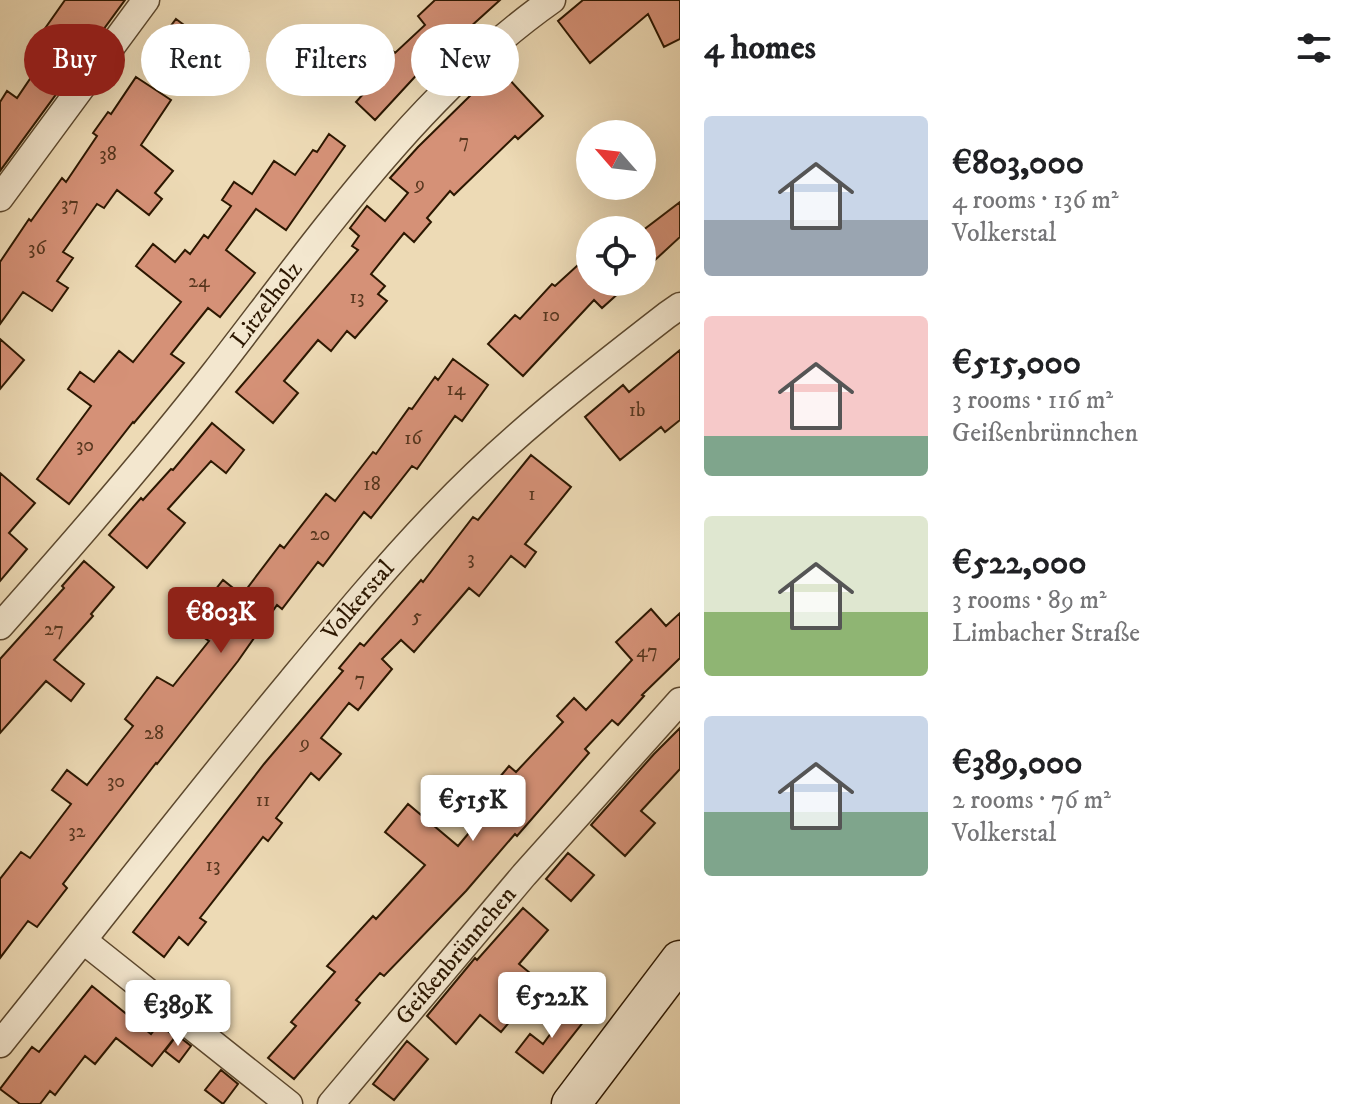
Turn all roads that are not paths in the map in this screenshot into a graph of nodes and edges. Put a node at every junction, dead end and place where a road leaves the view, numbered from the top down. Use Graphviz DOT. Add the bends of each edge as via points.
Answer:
graph roads {
  1 [pos="146,0"];
  2 [pos="552,0"];
  3 [pos="0,198"];
  4 [pos="680,306"];
  5 [pos="0,626"];
  6 [pos="680,701"];
  7 [pos="84,941"];
  8 [pos="680,960"];
  9 [pos="0,1044"];
  10 [pos="289,1104"];
  11 [pos="331,1104"];
  12 [pos="571,1104"];
  1 -- 3 [label="street"];
  2 -- 5 [label="street, Litzelholz" via="472,64 409,128 163,438"];
  4 -- 7 [label="street, Volkerstal" via="586,377 439,511 255,724"];
  6 -- 11 [label="street, Geißenbrünnchen" via="524,875"];
  7 -- 9 [label="street, Volkerstal"];
  7 -- 10 [label="street"];
  8 -- 12 [label="main road"];
}
